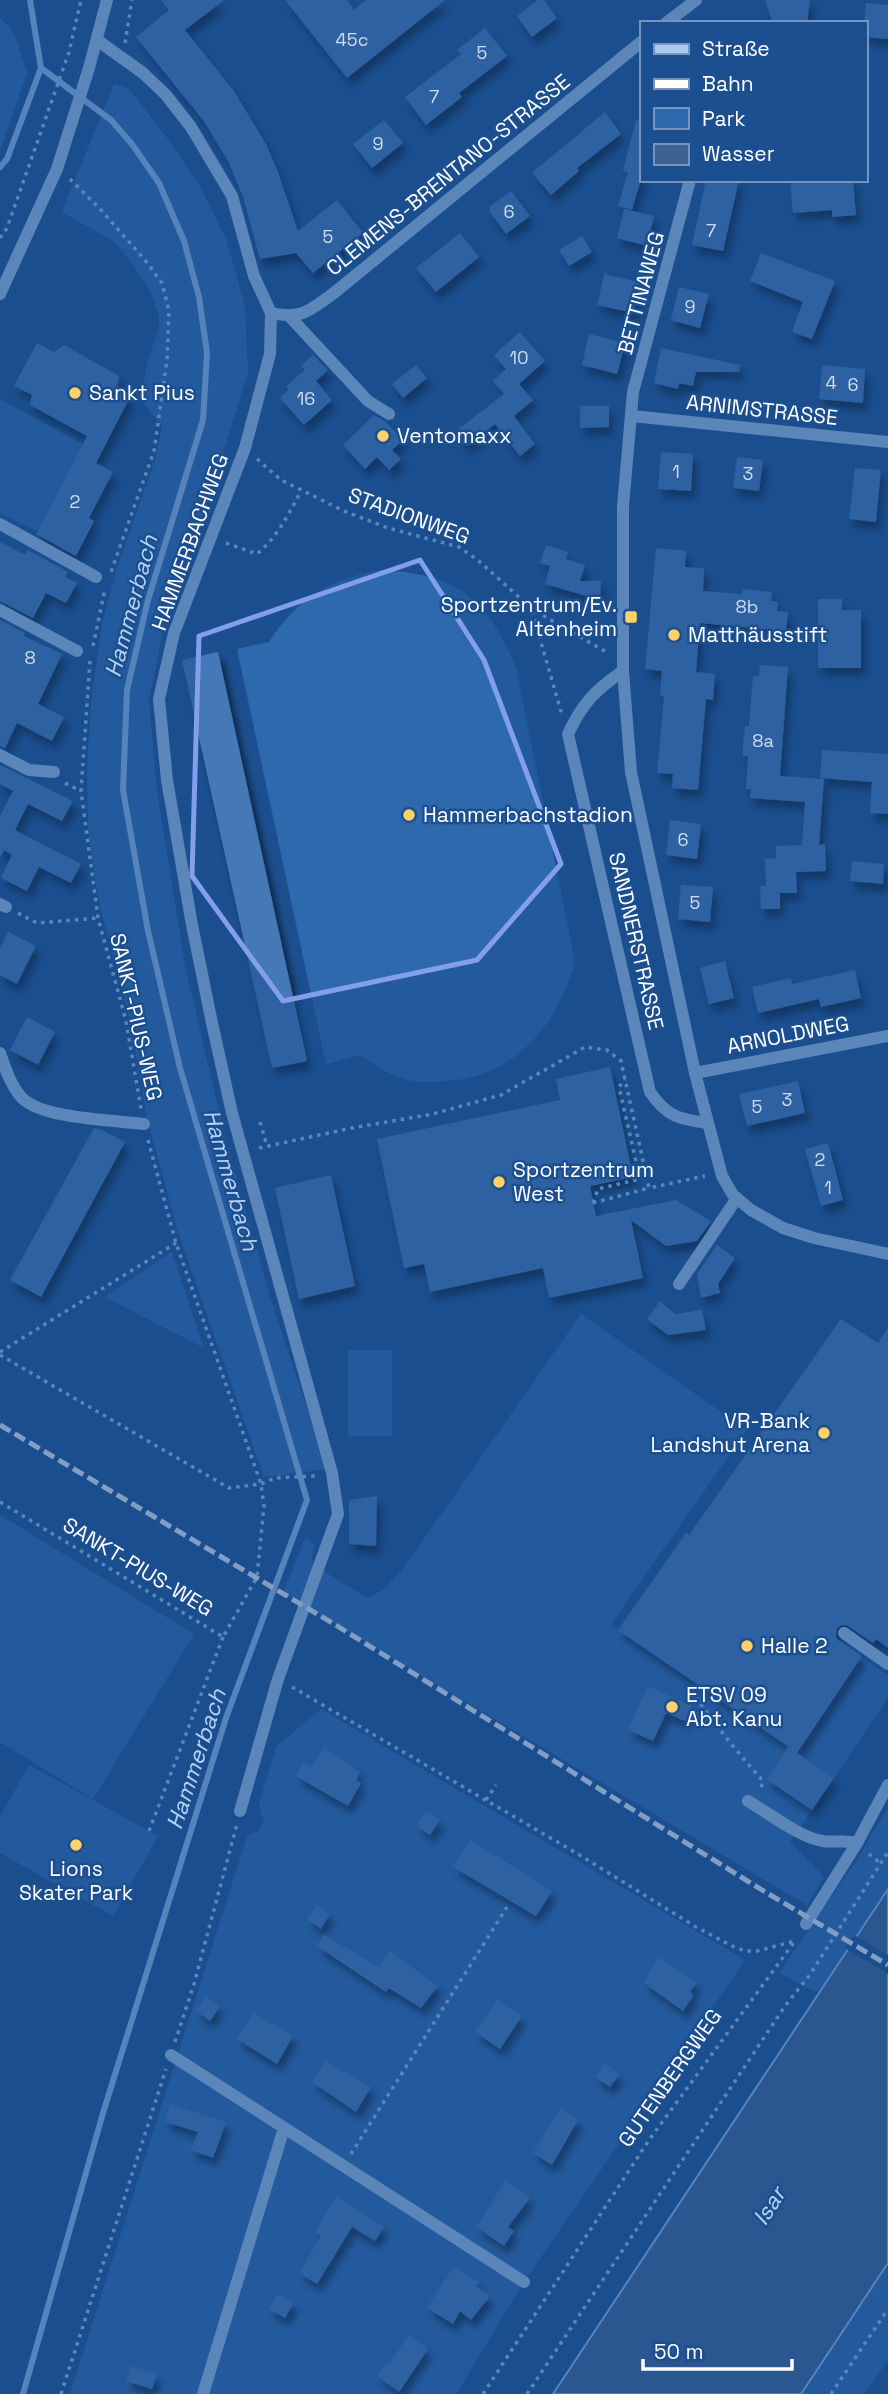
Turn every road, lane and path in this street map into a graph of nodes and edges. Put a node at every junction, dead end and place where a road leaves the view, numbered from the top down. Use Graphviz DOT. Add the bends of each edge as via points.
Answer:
graph roads {
  1 [pos="81,0"];
  2 [pos="107,0"];
  3 [pos="132,0"];
  4 [pos="696,0"];
  5 [pos="675,20"];
  6 [pos="97,40"];
  7 [pos="640,43"];
  8 [pos="122,57"];
  9 [pos="57,169"];
  10 [pos="689,182"];
  11 [pos="8,228"];
  12 [pos="0,229"];
  13 [pos="0,237"];
  14 [pos="0,294"];
  15 [pos="271,313"];
  16 [pos="291,318"];
  17 [pos="389,414"];
  18 [pos="632,416"];
  19 [pos="888,442"];
  20 [pos="245,448"];
  21 [pos="301,491"];
  22 [pos="0,524"];
  23 [pos="231,545"];
  24 [pos="96,577"];
  25 [pos="532,609"];
  26 [pos="0,611"];
  27 [pos="93,647"];
  28 [pos="76,651"];
  29 [pos="90,660"];
  30 [pos="623,671"];
  31 [pos="568,734"];
  32 [pos="0,755"];
  33 [pos="54,772"];
  34 [pos="3,906"];
  35 [pos="97,918"];
  36 [pos="888,1036"];
  37 [pos="0,1053"];
  38 [pos="695,1073"];
  39 [pos="625,1079"];
  40 [pos="260,1122"];
  41 [pos="144,1124"];
  42 [pos="707,1124"];
  43 [pos="267,1146"];
  44 [pos="243,1151"];
  45 [pos="722,1176"];
  46 [pos="649,1188"];
  47 [pos="737,1198"];
  48 [pos="176,1243"];
  49 [pos="888,1254"];
  50 [pos="679,1284"];
  51 [pos="0,1353"];
  52 [pos="324,1476"];
  53 [pos="261,1484"];
  54 [pos="0,1502"];
  55 [pos="844,1633"];
  56 [pos="223,1636"];
  57 [pos="888,1664"];
  58 [pos="278,1679"];
  59 [pos="696,1697"];
  60 [pos="496,1785"];
  61 [pos="888,1786"];
  62 [pos="486,1800"];
  63 [pos="748,1801"];
  64 [pos="240,1811"];
  65 [pos="149,1831"];
  66 [pos="857,1843"];
  67 [pos="887,1856"];
  68 [pos="507,1907"];
  69 [pos="806,1924"];
  70 [pos="795,1941"];
  71 [pos="171,2055"];
  72 [pos="284,2128"];
  73 [pos="343,2166"];
  74 [pos="524,2282"];
  75 [pos="888,2309"];
  76 [pos="61,2394"];
  77 [pos="203,2394"];
  78 [pos="483,2394"];
  79 [pos="527,2394"];
  80 [pos="831,2394"];
  1 -- 11 [label="path" via="64,68"];
  2 -- 6 [label="street"];
  3 -- 8 [label="path"];
  4 -- 5 [label="street"];
  6 -- 8 [label="street, HAMMERBACHWEG"];
  6 -- 9 [label="street"];
  7 -- 16 [label="street, CLEMENS-BRENTANO-STRASSE" via="334,293"];
  8 -- 15 [label="street, HAMMERBACHWEG" via="166,95 213,162 232,197 254,276"];
  9 -- 14 [label="street"];
  9 -- 27 [label="path" via="145,260 162,284 169,311 154,451 107,581"];
  10 -- 18 [label="street, BETTINAWEG" via="633,392"];
  11 -- 12 [label="path"];
  11 -- 13 [label="path"];
  15 -- 16 [label="street"];
  15 -- 20 [label="street, HAMMERBACHWEG" via="270,354"];
  16 -- 17 [label="street" via="368,401"];
  18 -- 19 [label="street, ARNIMSTRASSE"];
  18 -- 30 [label="street, SANDNERSTRASSE" via="623,506"];
  20 -- 21 [label="path, STADIONWEG"];
  20 -- 44 [label="street, HAMMERBACHWEG" via="174,633 159,699 167,780 192,925"];
  21 -- 23 [label="path" via="278,532 257,554"];
  21 -- 25 [label="path, STADIONWEG" via="388,528 459,547"];
  22 -- 24 [label="street"];
  25 -- 30 [label="path, STADIONWEG" via="603,649"];
  25 -- 31 [label="path"];
  26 -- 28 [label="street"];
  29 -- 35 [label="path, SANKT-PIUS-WEG" via="81,791"];
  30 -- 31 [label="street" via="597,689 578,712"];
  30 -- 38 [label="street, SANDNERSTRASSE" via="631,772"];
  31 -- 42 [label="street, SANDNERSTRASSE" via="650,1092 661,1108"];
  32 -- 33 [label="street" via="29,771"];
  34 -- 35 [label="path" via="37,923"];
  35 -- 41 [label="path, SANKT-PIUS-WEG" via="126,1021"];
  36 -- 38 [label="street, ARNOLDWEG"];
  37 -- 41 [label="street" via="21,1097 36,1108"];
  38 -- 42 [label="street, SANDNERSTRASSE"];
  39 -- 43 [label="path" via="621,1061 607,1050 585,1046 501,1095 433,1114"];
  39 -- 46 [label="path"];
  39 -- 46 [label="path" via="619,1087 640,1179 598,1189 593,1203"];
  40 -- 43 [label="path"];
  41 -- 48 [label="path, SANKT-PIUS-WEG"];
  42 -- 45 [label="street, SANDNERSTRASSE"];
  43 -- 44 [label="path"];
  44 -- 58 [label="street, HAMMERBACHWEG" via="332,1473 338,1514"];
  45 -- 46 [label="path"];
  45 -- 47 [label="street, SANDNERSTRASSE"];
  47 -- 49 [label="street, SANDNERSTRASSE" via="783,1228"];
  47 -- 50 [label="street"];
  48 -- 51 [label="path"];
  48 -- 53 [label="path, SANKT-PIUS-WEG"];
  51 -- 53 [label="path" via="229,1488"];
  52 -- 53 [label="path" via="275,1478"];
  53 -- 56 [label="path, SANKT-PIUS-WEG" via="264,1506 257,1577"];
  54 -- 56 [label="path, SANKT-PIUS-WEG"];
  55 -- 57 [label="street"];
  56 -- 65 [label="path"];
  58 -- 62 [label="path"];
  58 -- 64 [label="street, HAMMERBACHWEG"];
  59 -- 63 [label="path" via="762,1780"];
  60 -- 62 [label="path"];
  61 -- 66 [label="street"];
  62 -- 70 [label="path" via="732,1946 757,1951"];
  63 -- 66 [label="street" via="821,1842"];
  64 -- 71 [label="path"];
  66 -- 69 [label="street"];
  67 -- 79 [label="path"];
  68 -- 73 [label="path"];
  69 -- 70 [label="path, GUTENBERGWEG"];
  70 -- 78 [label="path, GUTENBERGWEG" via="649,2140"];
  71 -- 72 [label="street"];
  71 -- 76 [label="path"];
  72 -- 73 [label="street"];
  72 -- 77 [label="street"];
  73 -- 74 [label="street"];
  75 -- 80 [label="path"];
}
